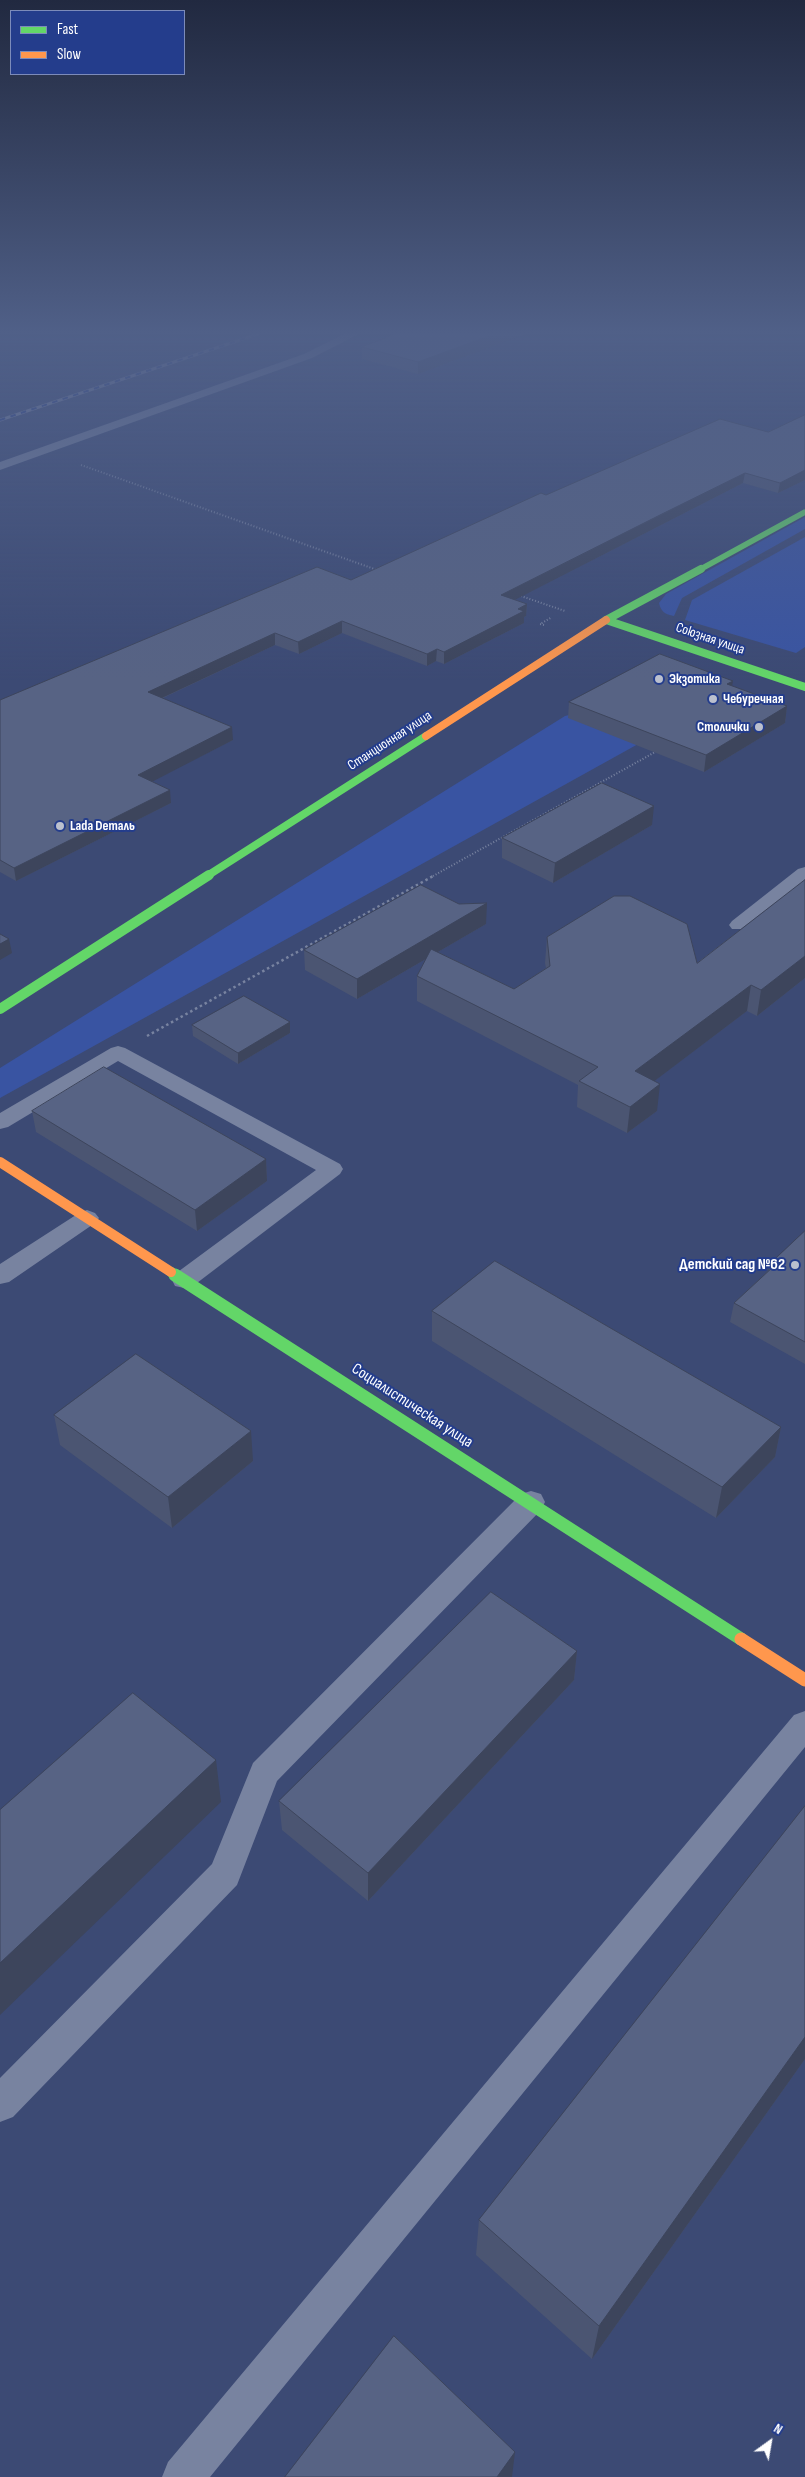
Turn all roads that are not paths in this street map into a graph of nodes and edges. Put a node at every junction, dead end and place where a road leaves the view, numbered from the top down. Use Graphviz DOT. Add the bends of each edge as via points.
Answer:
graph roads {
  1 [pos="46,450"];
  2 [pos="0,466"];
  3 [pos="805,512"];
  4 [pos="606,620"];
  5 [pos="805,687"];
  6 [pos="805,873"];
  7 [pos="739,925"];
  8 [pos="0,1009"];
  9 [pos="0,1122"];
  10 [pos="0,1162"];
  11 [pos="87,1218"];
  12 [pos="0,1276"];
  13 [pos="184,1280"];
  14 [pos="531,1502"];
  15 [pos="805,1680"];
  16 [pos="805,1724"];
  17 [pos="0,2104"];
  18 [pos="183,2477"];
  1 -- 2 [label="lane"];
  3 -- 4 [label="main road, Станционная улица"];
  4 -- 5 [label="main road, Союзная улица"];
  4 -- 8 [label="main road, Станционная улица"];
  6 -- 7 [label="lane"];
  9 -- 13 [label="lane" via="118,1052 332,1169"];
  10 -- 11 [label="main road, Социалистическая улица"];
  11 -- 12 [label="lane"];
  11 -- 13 [label="main road, Социалистическая улица"];
  13 -- 14 [label="main road, Социалистическая улица"];
  14 -- 15 [label="main road, Социалистическая улица"];
  14 -- 17 [label="lane" via="264,1774 225,1874"];
  16 -- 18 [label="lane"];
}
